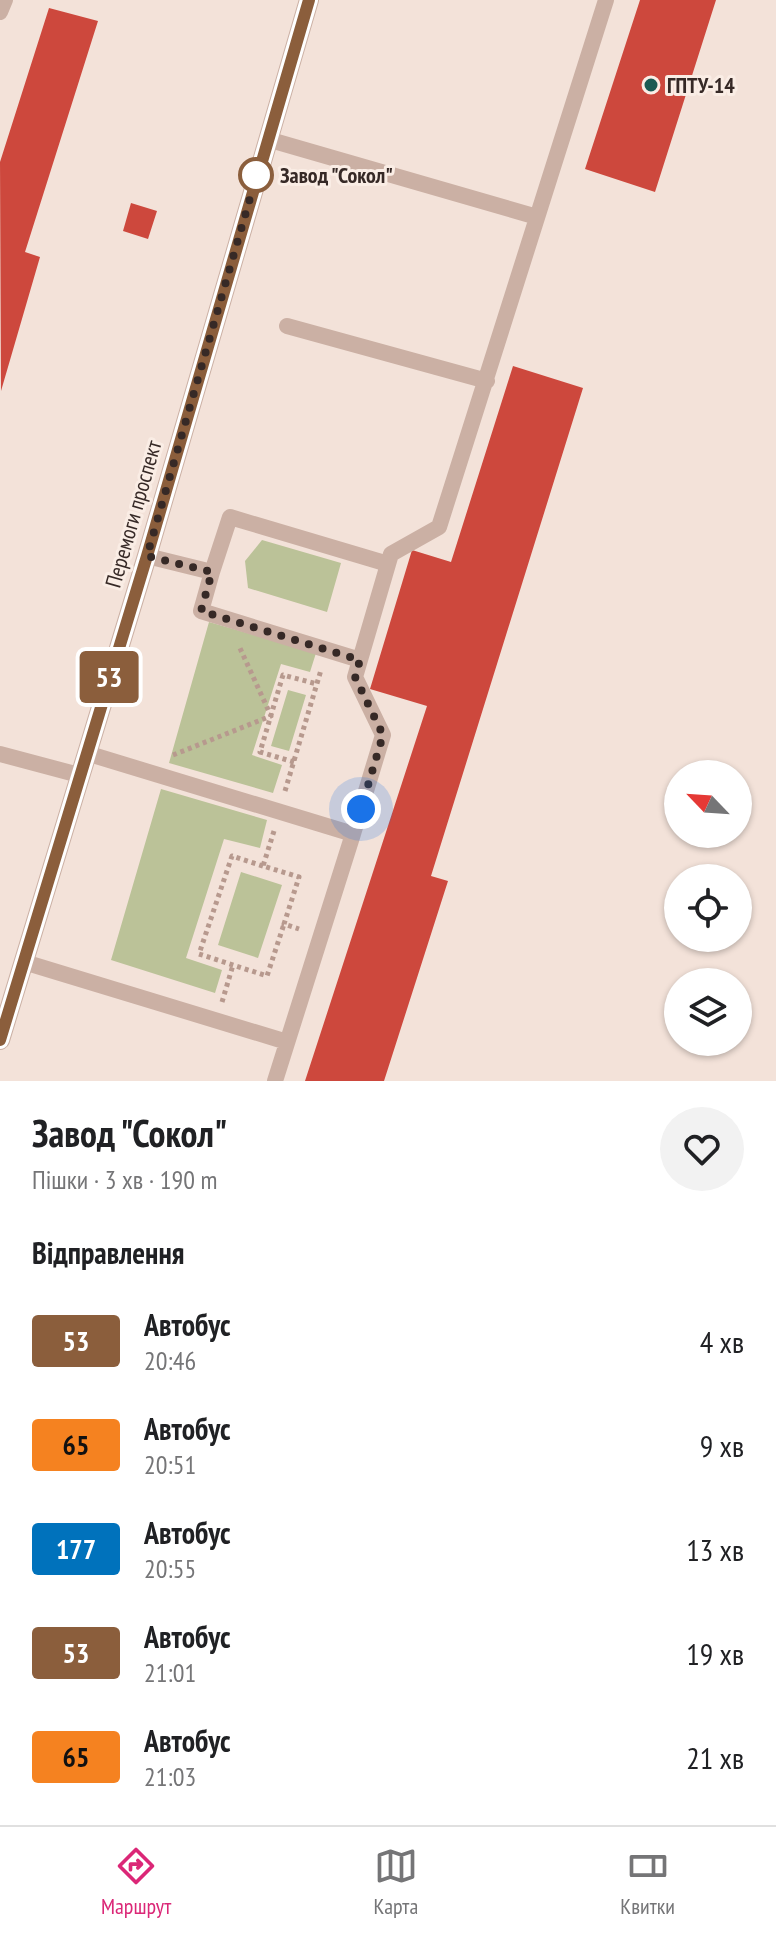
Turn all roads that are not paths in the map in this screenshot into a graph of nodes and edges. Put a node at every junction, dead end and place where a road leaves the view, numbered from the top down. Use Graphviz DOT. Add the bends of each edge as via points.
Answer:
graph roads {
  1 [pos="5,0"];
  2 [pos="309,0"];
  3 [pos="606,0"];
  4 [pos="0,12"];
  5 [pos="267,139"];
  6 [pos="537,217"];
  7 [pos="287,326"];
  8 [pos="487,381"];
  9 [pos="147,556"];
  10 [pos="388,564"];
  11 [pos="212,572"];
  12 [pos="360,660"];
  13 [pos="86,753"];
  14 [pos="0,754"];
  15 [pos="79,775"];
  16 [pos="353,834"];
  17 [pos="24,962"];
  18 [pos="0,1040"];
  19 [pos="287,1042"];
  20 [pos="275,1081"];
  1 -- 4 [label="lane"];
  2 -- 5 [label="street, Перемоги проспект"];
  3 -- 6 [label="lane"];
  5 -- 6 [label="lane"];
  5 -- 9 [label="street, Перемоги проспект"];
  6 -- 8 [label="lane"];
  7 -- 8 [label="lane"];
  8 -- 10 [label="lane" via="439,527 391,554"];
  9 -- 11 [label="lane"];
  9 -- 13 [label="street, Перемоги проспект"];
  10 -- 11 [label="lane" via="230,517"];
  10 -- 12 [label="lane"];
  11 -- 12 [label="lane" via="201,611"];
  12 -- 16 [label="lane" via="355,677 383,735"];
  13 -- 15 [label="street, Перемоги проспект"];
  13 -- 16 [label="lane"];
  14 -- 15 [label="lane"];
  15 -- 17 [label="street, Перемоги проспект"];
  16 -- 19 [label="lane"];
  17 -- 18 [label="street, Перемоги проспект"];
  17 -- 19 [label="lane"];
  19 -- 20 [label="lane"];
}
